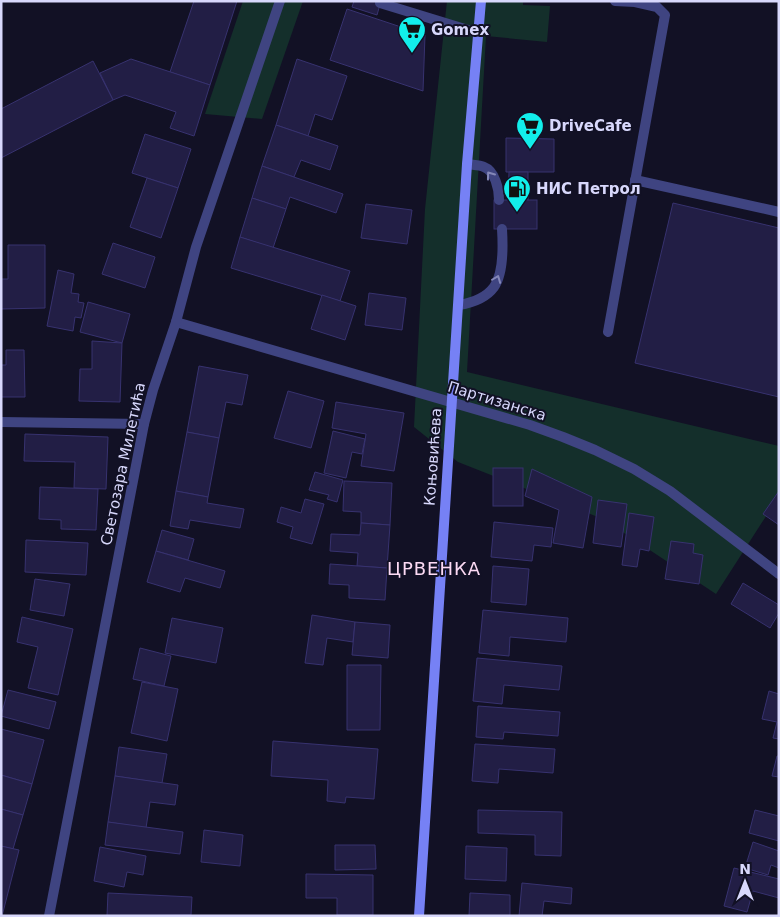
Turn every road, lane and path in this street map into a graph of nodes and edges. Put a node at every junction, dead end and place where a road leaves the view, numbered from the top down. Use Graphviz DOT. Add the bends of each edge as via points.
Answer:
graph roads {
  1 [pos="280,1"];
  2 [pos="481,1"];
  3 [pos="615,1"];
  4 [pos="380,3"];
  5 [pos="478,33"];
  6 [pos="467,164"];
  7 [pos="635,180"];
  8 [pos="499,200"];
  9 [pos="779,212"];
  10 [pos="502,229"];
  11 [pos="459,305"];
  12 [pos="176,322"];
  13 [pos="608,332"];
  14 [pos="452,402"];
  15 [pos="1,422"];
  16 [pos="144,424"];
  17 [pos="779,574"];
  18 [pos="50,916"];
  19 [pos="419,916"];
  1 -- 12 [label="street, Светозара Милетића" via="196,247"];
  2 -- 5 [label="main road, Коњовићева"];
  3 -- 7 [label="street" via="657,7 665,15"];
  4 -- 5 [label="street"];
  5 -- 6 [label="main road, Коњовићева"];
  8 -- 6 [label="street, one-way" via="496,182 488,169"];
  6 -- 11 [label="main road, Коњовићева"];
  7 -- 9 [label="street"];
  7 -- 13 [label="street"];
  11 -- 10 [label="street, one-way" via="484,296 494,287 502,262"];
  11 -- 14 [label="main road, Коњовићева"];
  12 -- 14 [label="street, Партизанска"];
  12 -- 16 [label="street, Светозара Милетића"];
  14 -- 17 [label="street, Партизанска" via="563,437 634,469 670,491"];
  14 -- 19 [label="main road, Коњовићева"];
  15 -- 16 [label="street"];
  16 -- 18 [label="street, Светозара Милетића"];
}
